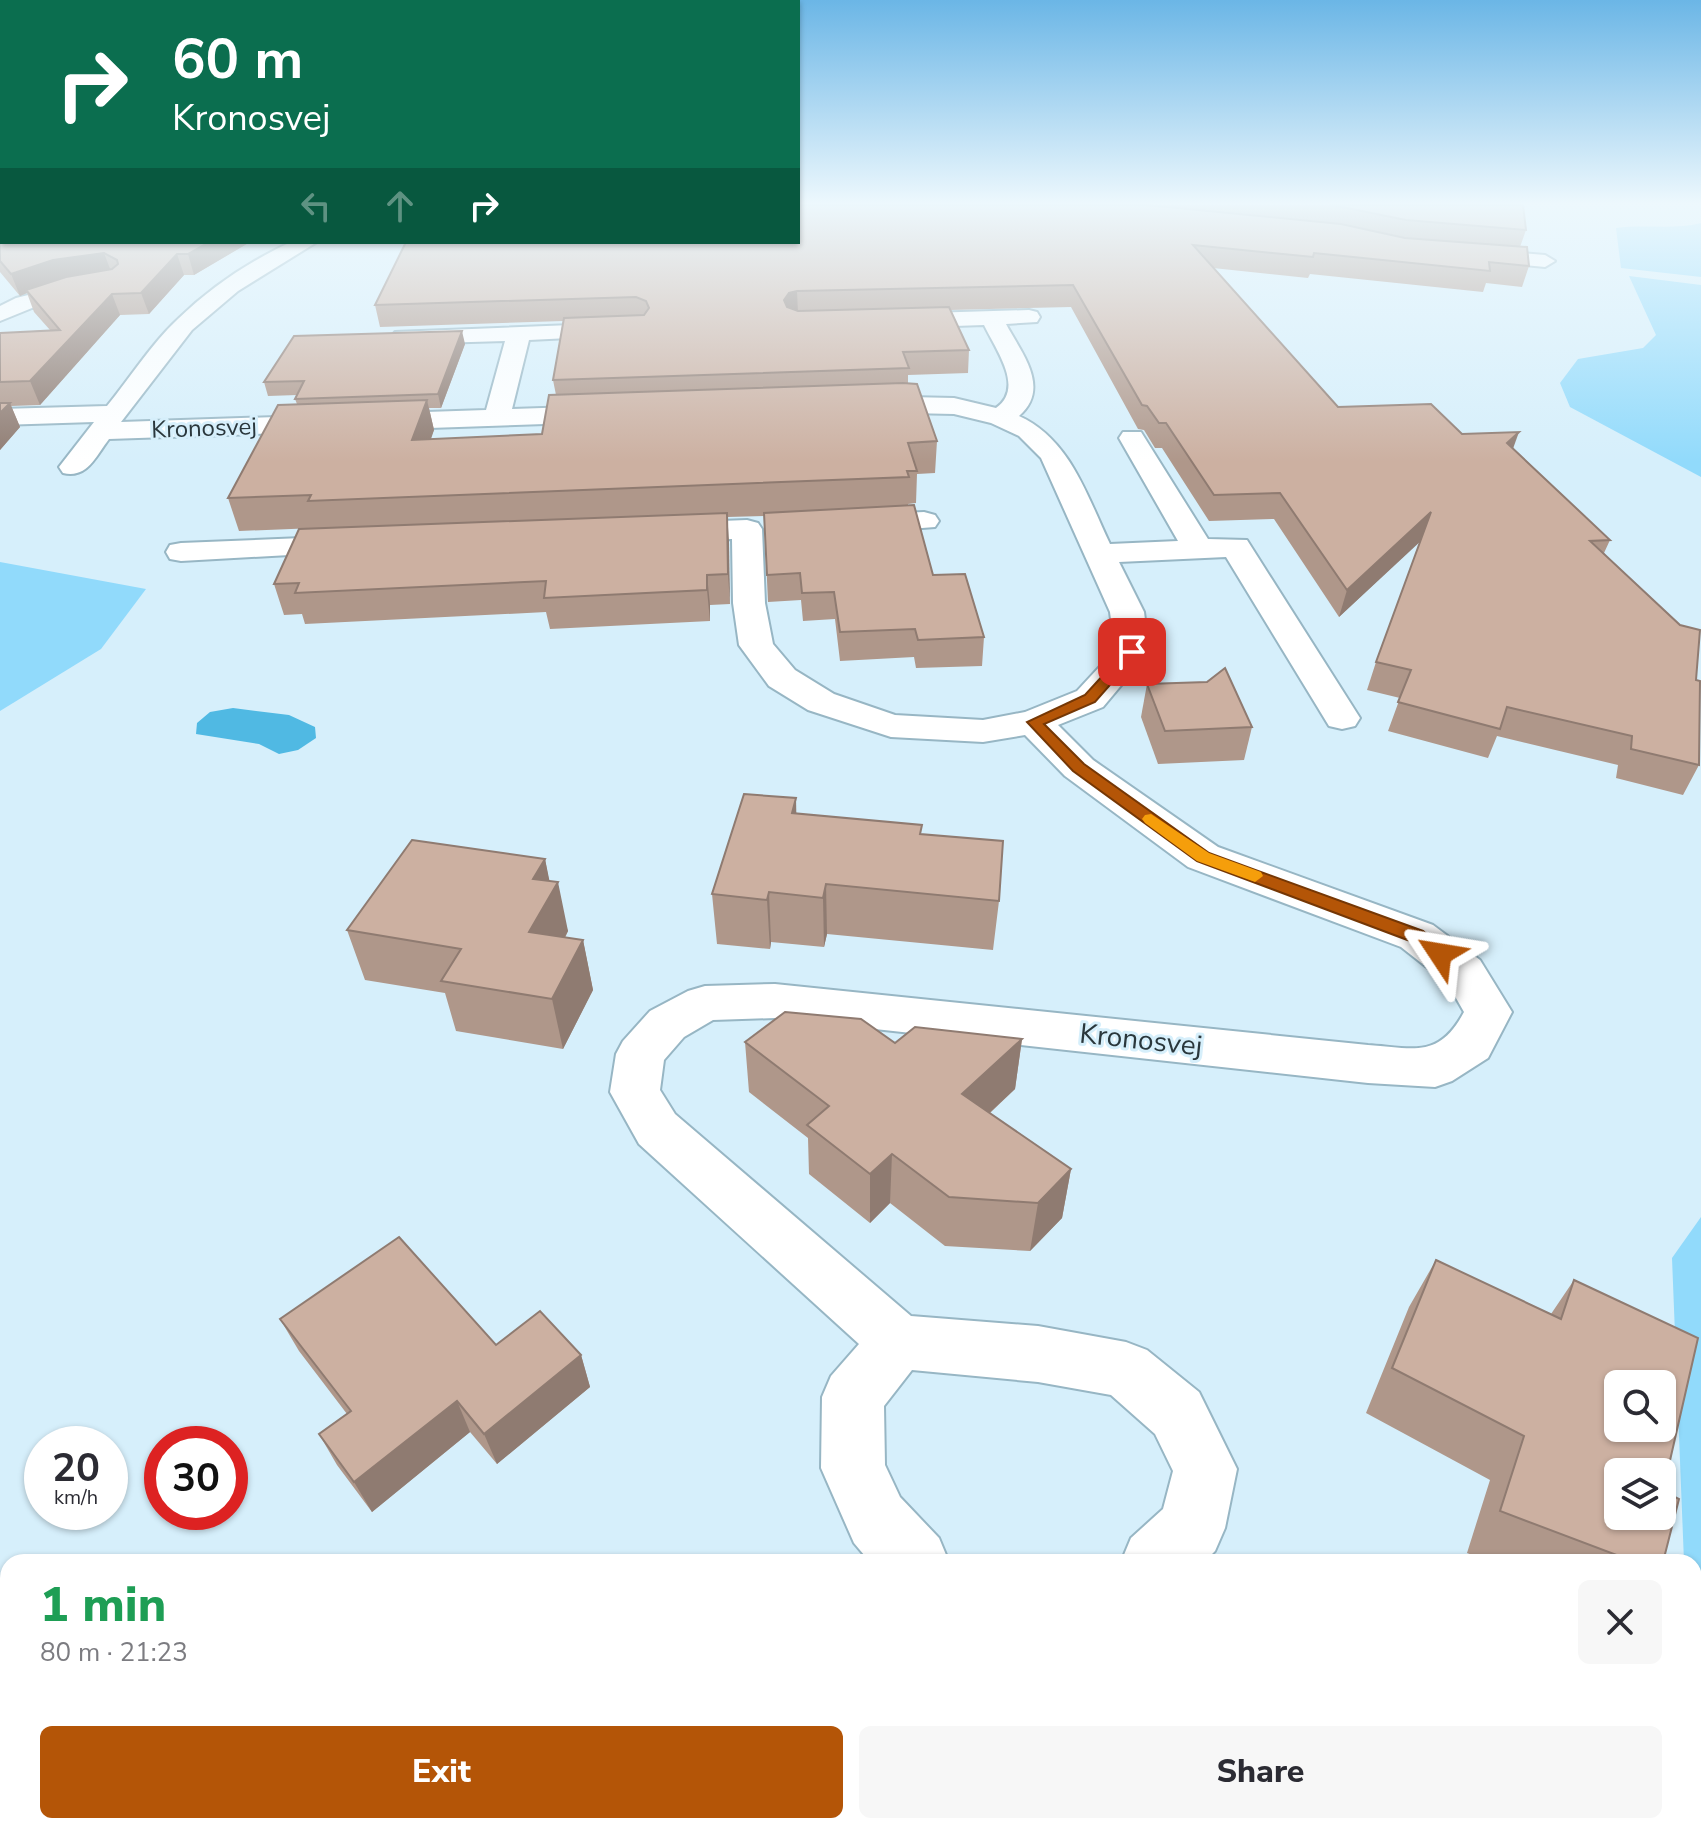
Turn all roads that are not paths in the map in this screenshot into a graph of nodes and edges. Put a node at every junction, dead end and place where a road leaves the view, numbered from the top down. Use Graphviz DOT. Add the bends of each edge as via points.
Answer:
graph roads {
  1 [pos="65,291"];
  2 [pos="225,291"];
  3 [pos="0,314"];
  4 [pos="1029,317"];
  5 [pos="992,318"];
  6 [pos="873,321"];
  7 [pos="638,329"];
  8 [pos="519,333"];
  9 [pos="382,337"];
  10 [pos="840,405"];
  11 [pos="637,412"];
  12 [pos="0,417"];
  13 [pos="1000,417"];
  14 [pos="497,418"];
  15 [pos="109,423"];
  16 [pos="1132,438"];
  17 [pos="73,467"];
  18 [pos="924,521"];
  19 [pos="836,525"];
  20 [pos="637,533"];
  21 [pos="385,544"];
  22 [pos="1198,548"];
  23 [pos="181,552"];
  24 [pos="1099,554"];
  25 [pos="1342,718"];
  26 [pos="1034,722"];
  27 [pos="898,1342"];
  28 [pos="908,1554"];
  29 [pos="1164,1554"];
  1 -- 3 [label="street"];
  2 -- 15 [label="street, Kronosvej" via="184,325"];
  4 -- 5 [label="street"];
  5 -- 6 [label="street"];
  5 -- 13 [label="street" via="1024,393"];
  7 -- 8 [label="street"];
  8 -- 9 [label="street"];
  8 -- 14 [label="street"];
  10 -- 13 [label="street" via="902,402"];
  11 -- 14 [label="street, Kronosvej"];
  12 -- 15 [label="street, Kronosvej"];
  13 -- 24 [label="street" via="1028,430 1053,455"];
  14 -- 15 [label="street, Kronosvej"];
  15 -- 17 [label="street, Kronosvej"];
  16 -- 22 [label="street"];
  18 -- 19 [label="street"];
  20 -- 26 [label="street" via="762,528 749,603 756,645 782,678 821,702 891,726 983,731"];
  21 -- 23 [label="street"];
  22 -- 24 [label="street"];
  22 -- 25 [label="street" via="1236,547"];
  24 -- 26 [label="street" via="1127,612 1132,652 1090,699"];
  26 -- 27 [label="street, Kronosvej" via="1079,768 1203,857 1417,936 1464,972 1488,1012 1471,1045 1435,1068 775,1001 705,1003 667,1024 640,1054 635,1092 657,1129"];
  27 -- 28 [label="street" via="853,1397 853,1468 877,1520"];
  27 -- 29 [label="street" via="1038,1354 1126,1370 1177,1413 1205,1469 1192,1528"];
}
